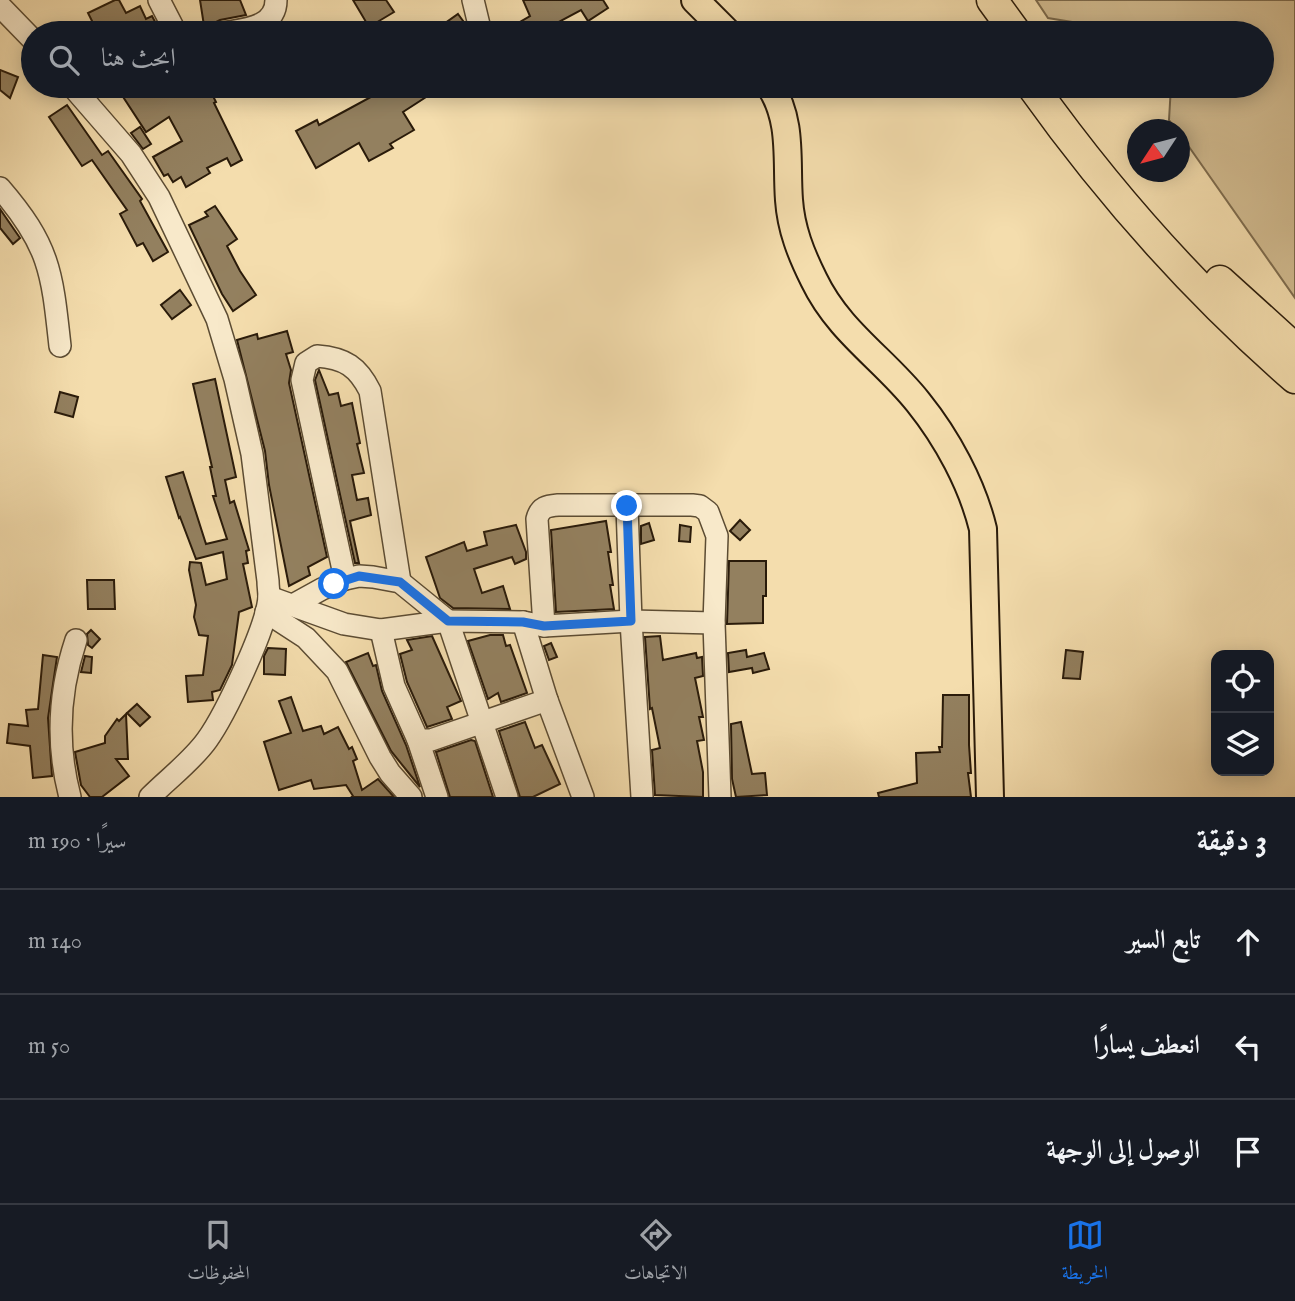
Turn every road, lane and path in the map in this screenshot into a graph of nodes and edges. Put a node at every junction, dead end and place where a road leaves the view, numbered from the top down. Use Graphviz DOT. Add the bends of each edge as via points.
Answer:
graph roads {
  1 [pos="159,0"];
  2 [pos="276,0"];
  3 [pos="473,0"];
  4 [pos="695,0"];
  5 [pos="970,0"];
  6 [pos="992,0"];
  7 [pos="0,6"];
  8 [pos="170,21"];
  9 [pos="266,21"];
  10 [pos="478,21"];
  11 [pos="716,21"];
  12 [pos="985,21"];
  13 [pos="1007,21"];
  14 [pos="21,28"];
  15 [pos="82,98"];
  16 [pos="776,98"];
  17 [pos="1040,98"];
  18 [pos="1062,98"];
  19 [pos="0,188"];
  20 [pos="60,346"];
  21 [pos="1295,349"];
  22 [pos="1295,378"];
  23 [pos="627,506"];
  24 [pos="345,579"];
  25 [pos="400,582"];
  26 [pos="267,605"];
  27 [pos="293,605"];
  28 [pos="448,621"];
  29 [pos="631,621"];
  30 [pos="714,623"];
  31 [pos="534,624"];
  32 [pos="381,630"];
  33 [pos="76,640"];
  34 [pos="547,700"];
  35 [pos="481,722"];
  36 [pos="418,740"];
  37 [pos="70,797"];
  38 [pos="150,797"];
  39 [pos="411,797"];
  40 [pos="438,797"];
  41 [pos="507,797"];
  42 [pos="583,797"];
  43 [pos="642,797"];
  44 [pos="720,797"];
  45 [pos="990,797"];
  1 -- 8 [label="street"];
  2 -- 9 [label="street"];
  3 -- 10 [label="street"];
  4 -- 11 [label="main road"];
  5 -- 12 [label="highway"];
  6 -- 13 [label="highway"];
  7 -- 14 [label="street"];
  15 -- 26 [label="street" via="131,154 159,197 217,318 252,454"];
  16 -- 45 [label="main road" via="784,116 796,242 816,285 849,331 917,401 975,499 983,529"];
  17 -- 22 [label="highway" via="1170,259"];
  18 -- 21 [label="highway" via="1136,195 1211,273"];
  19 -- 20 [label="street" via="44,252"];
  23 -- 29 [label="street"];
  23 -- 30 [label="street" via="692,505 708,512 717,536"];
  23 -- 31 [label="street" via="551,506 538,514"];
  24 -- 25 [label="street" via="359,576"];
  24 -- 25 [label="street" via="302,380 306,363 317,356 348,364 370,391"];
  24 -- 27 [label="street"];
  25 -- 28 [label="street"];
  26 -- 27 [label="street"];
  26 -- 38 [label="street" via="240,678 208,739"];
  26 -- 39 [label="street" via="337,671 380,757"];
  27 -- 32 [label="street" via="344,624"];
  28 -- 31 [label="street"];
  28 -- 32 [label="street"];
  28 -- 35 [label="street"];
  29 -- 30 [label="street"];
  29 -- 31 [label="street"];
  29 -- 43 [label="street"];
  30 -- 44 [label="street"];
  31 -- 34 [label="street"];
  32 -- 36 [label="street" via="394,686"];
  33 -- 37 [label="street" via="66,670 60,742"];
  34 -- 35 [label="street"];
  34 -- 42 [label="street"];
  35 -- 36 [label="street" via="431,740"];
  35 -- 41 [label="street"];
  36 -- 40 [label="street"];
}
